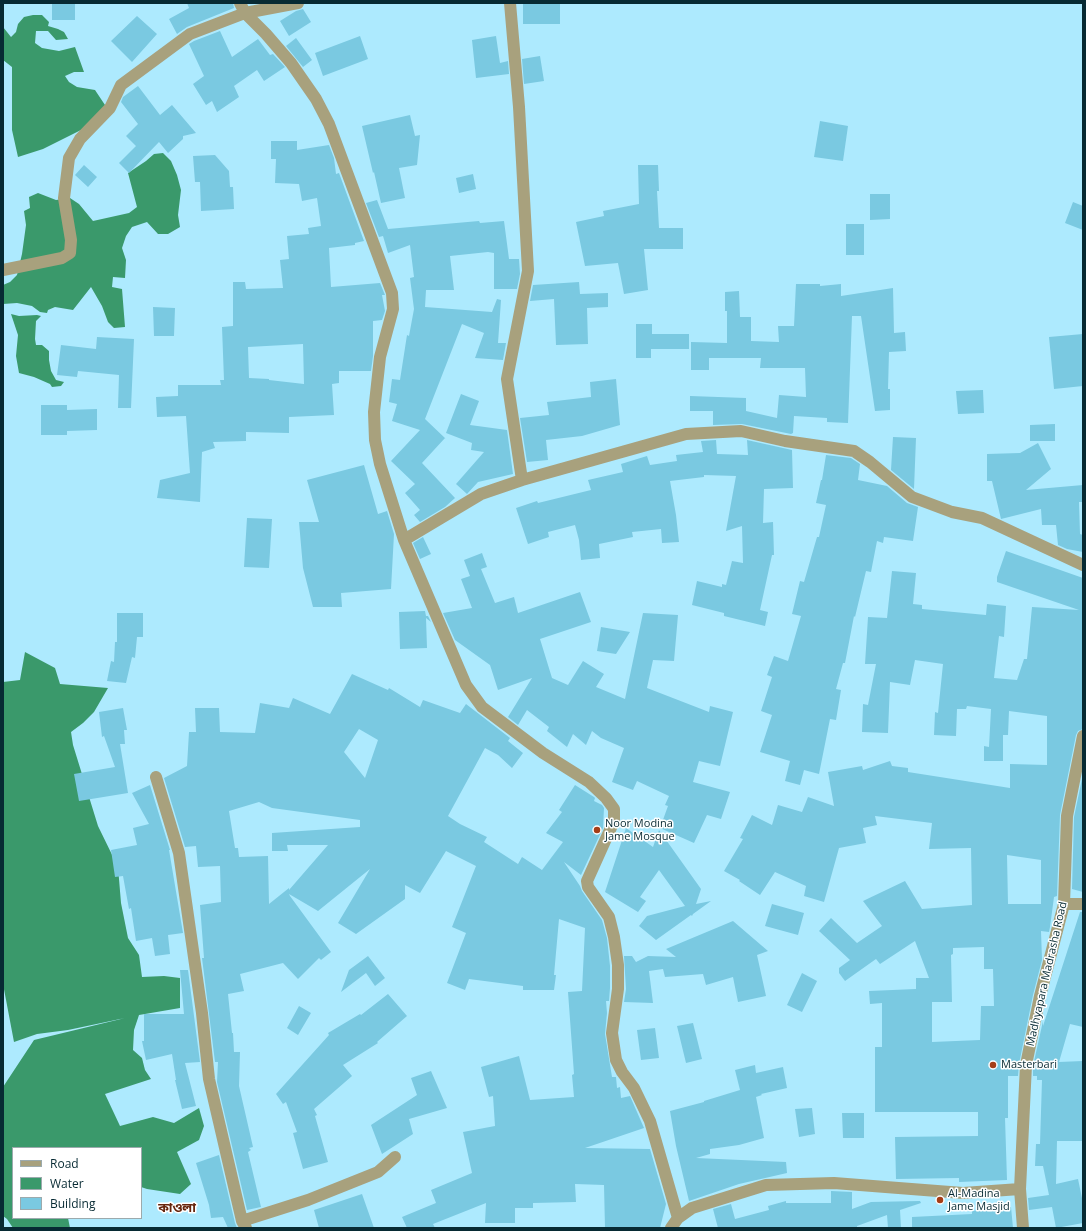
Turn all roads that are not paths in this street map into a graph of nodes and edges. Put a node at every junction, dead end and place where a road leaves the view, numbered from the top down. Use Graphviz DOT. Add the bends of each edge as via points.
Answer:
graph roads {
  1 [pos="298,3"];
  2 [pos="510,3"];
  3 [pos="242,8"];
  4 [pos="3,270"];
  5 [pos="522,480"];
  6 [pos="404,540"];
  7 [pos="1083,565"];
  8 [pos="1083,736"];
  9 [pos="156,777"];
  10 [pos="1064,904"];
  11 [pos="1083,904"];
  12 [pos="394,1157"];
  13 [pos="1020,1189"];
  14 [pos="678,1218"];
  15 [pos="244,1225"];
  16 [pos="671,1228"];
  17 [pos="1023,1228"];
  1 -- 3 [label="street"];
  2 -- 5 [label="street" via="519,107 528,271 507,379"];
  3 -- 4 [label="street" via="190,34 122,86 110,108 80,139 69,158 64,198 71,240 70,253 62,258"];
  3 -- 6 [label="street" via="292,63 316,99 329,124 392,293 393,310 380,357 374,412 375,440"];
  5 -- 6 [label="street" via="481,494"];
  5 -- 7 [label="street" via="686,434 741,431 785,441 854,451 912,497 952,512 982,518"];
  6 -- 14 [label="street" via="466,685 482,707 543,754 589,782 614,809 614,821 587,881 588,887 609,917 614,937 618,989 612,1033 616,1060 634,1088 650,1122"];
  8 -- 10 [label="street, Madhyapara Madrasha Road" via="1067,816"];
  9 -- 15 [label="street" via="179,853 209,1079"];
  10 -- 11 [label="street"];
  10 -- 13 [label="street, Madhyapara Madrasha Road" via="1040,996 1026,1066"];
  12 -- 15 [label="street" via="378,1172"];
  13 -- 14 [label="street" via="963,1193 834,1183 766,1185 692,1208"];
  13 -- 17 [label="street, Madhyapara Madrasha Road"];
  14 -- 16 [label="street"];
}
